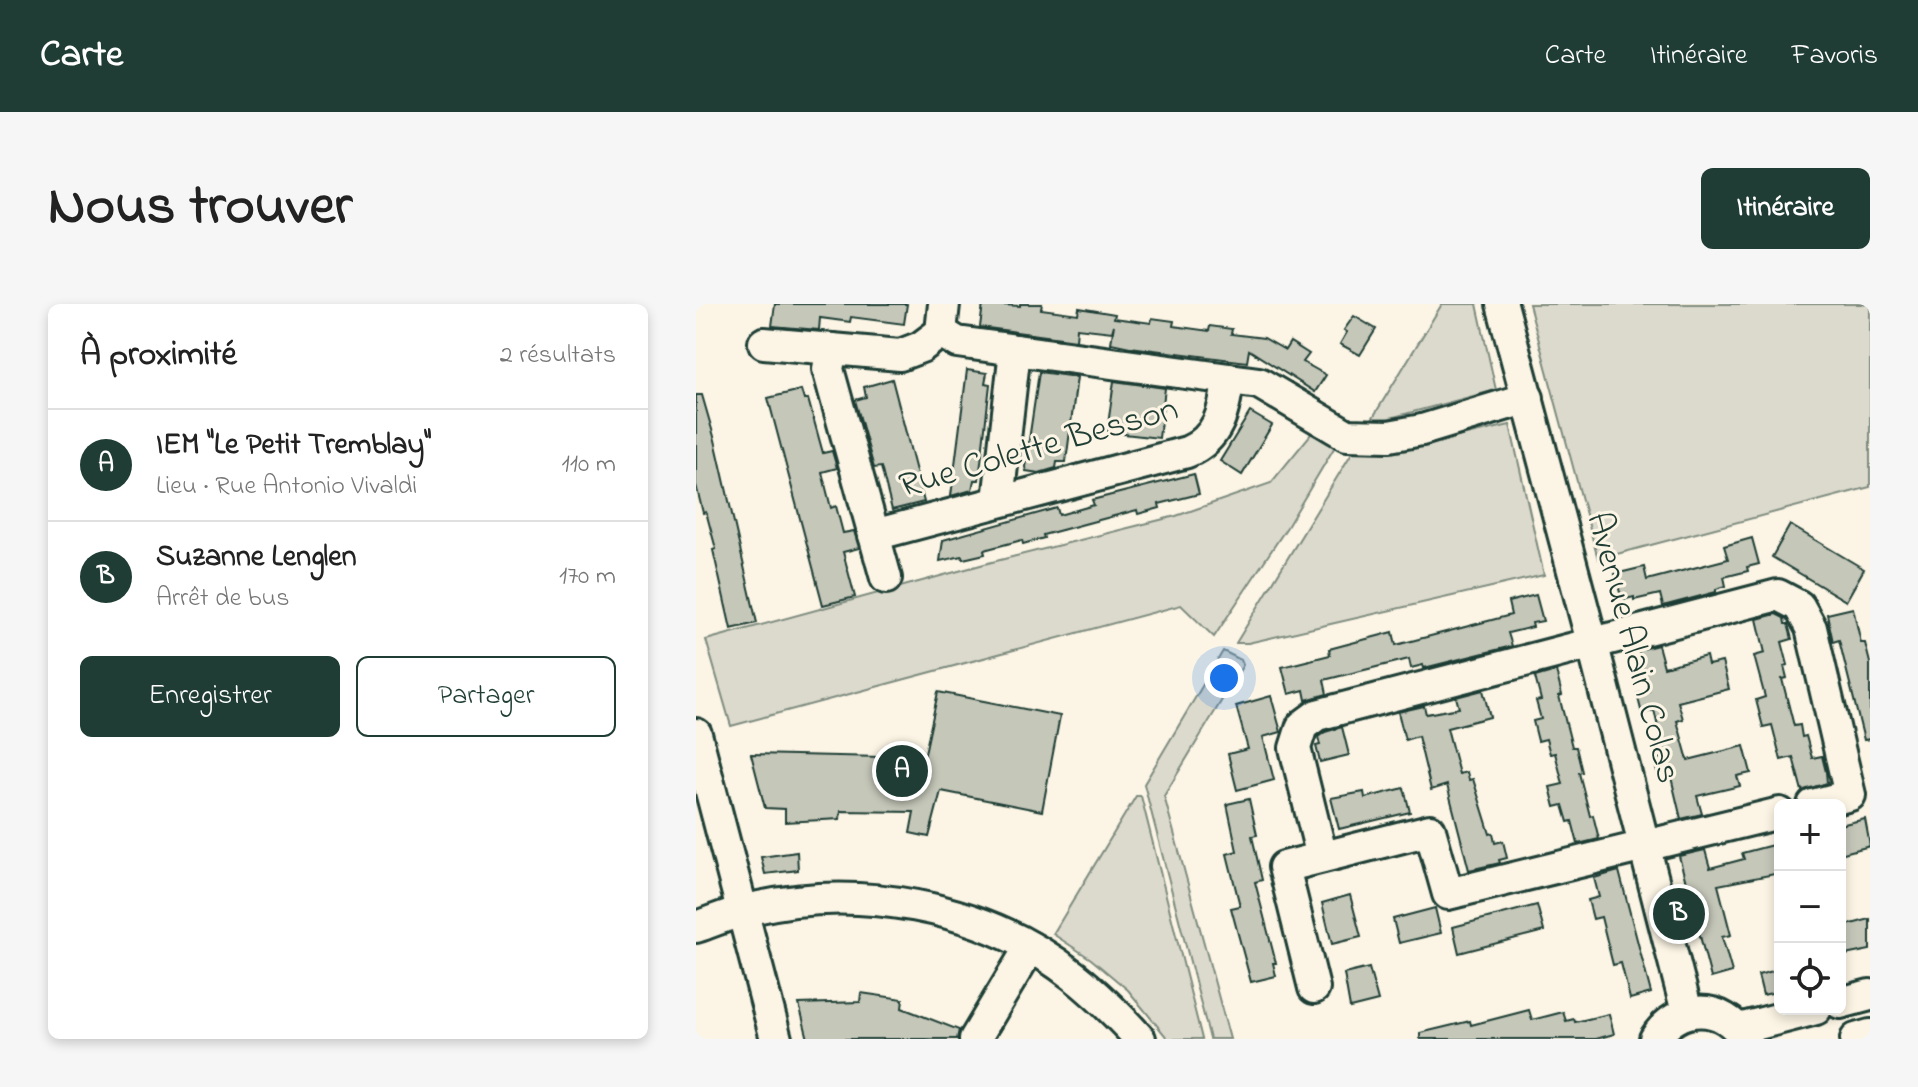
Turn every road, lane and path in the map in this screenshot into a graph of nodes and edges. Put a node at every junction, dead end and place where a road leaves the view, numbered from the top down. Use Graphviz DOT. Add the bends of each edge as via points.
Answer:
graph roads {
  1 [pos="1502,304"];
  2 [pos="942,318"];
  3 [pos="764,343"];
  4 [pos="832,349"];
  5 [pos="1015,350"];
  6 [pos="1228,379"];
  7 [pos="1528,398"];
  8 [pos="998,501"];
  9 [pos="874,535"];
  10 [pos="886,578"];
  11 [pos="1592,642"];
  12 [pos="696,734"];
  13 [pos="1835,799"];
  14 [pos="1774,815"];
  15 [pos="1645,848"];
  16 [pos="1322,857"];
  17 [pos="742,911"];
  18 [pos="696,927"];
  19 [pos="1030,947"];
  20 [pos="1314,988"];
  21 [pos="1870,995"];
  22 [pos="1846,1001"];
  23 [pos="1687,1012"];
  24 [pos="1798,1015"];
  25 [pos="1742,1034"];
  26 [pos="1870,1035"];
  27 [pos="776,1039"];
  28 [pos="975,1039"];
  29 [pos="1140,1039"];
  30 [pos="1655,1039"];
  31 [pos="1856,1039"];
  1 -- 7 [label="street, Avenue Alain Colas"];
  2 -- 4 [label="street, Rue Colette Besson" via="921,347 900,355"];
  2 -- 5 [label="street, Rue Colette Besson" via="957,342"];
  3 -- 4 [label="street, Rue Colette Besson"];
  4 -- 9 [label="street, Rue Colette Besson" via="828,369"];
  5 -- 6 [label="street, Rue Colette Besson"];
  5 -- 8 [label="street"];
  6 -- 7 [label="street, Rue Colette Besson" via="1259,383 1347,435 1422,430"];
  6 -- 8 [label="street, Rue Colette Besson" via="1224,410 1202,446"];
  7 -- 11 [label="street, Avenue Alain Colas"];
  8 -- 9 [label="street, Rue Colette Besson"];
  9 -- 10 [label="street, Rue Colette Besson"];
  11 -- 13 [label="street" via="1778,595 1799,606 1811,628 1850,795"];
  11 -- 15 [label="street, Avenue Alain Colas"];
  11 -- 16 [label="street" via="1317,715 1302,726 1295,748"];
  12 -- 17 [label="street"];
  14 -- 15 [label="street"];
  15 -- 16 [label="street" via="1448,894 1430,830"];
  15 -- 23 [label="street, Avenue Alain Colas"];
  16 -- 20 [label="street" via="1284,867"];
  17 -- 18 [label="street"];
  17 -- 19 [label="street" via="812,900 918,906 975,922"];
  17 -- 27 [label="street"];
  19 -- 28 [label="street"];
  19 -- 29 [label="street" via="1071,974"];
  21 -- 22 [label="street"];
  23 -- 25 [label="street" via="1715,1013"];
  23 -- 30 [label="street" via="1664,1026"];
  24 -- 25 [label="street"];
  26 -- 31 [label="street"];
}
